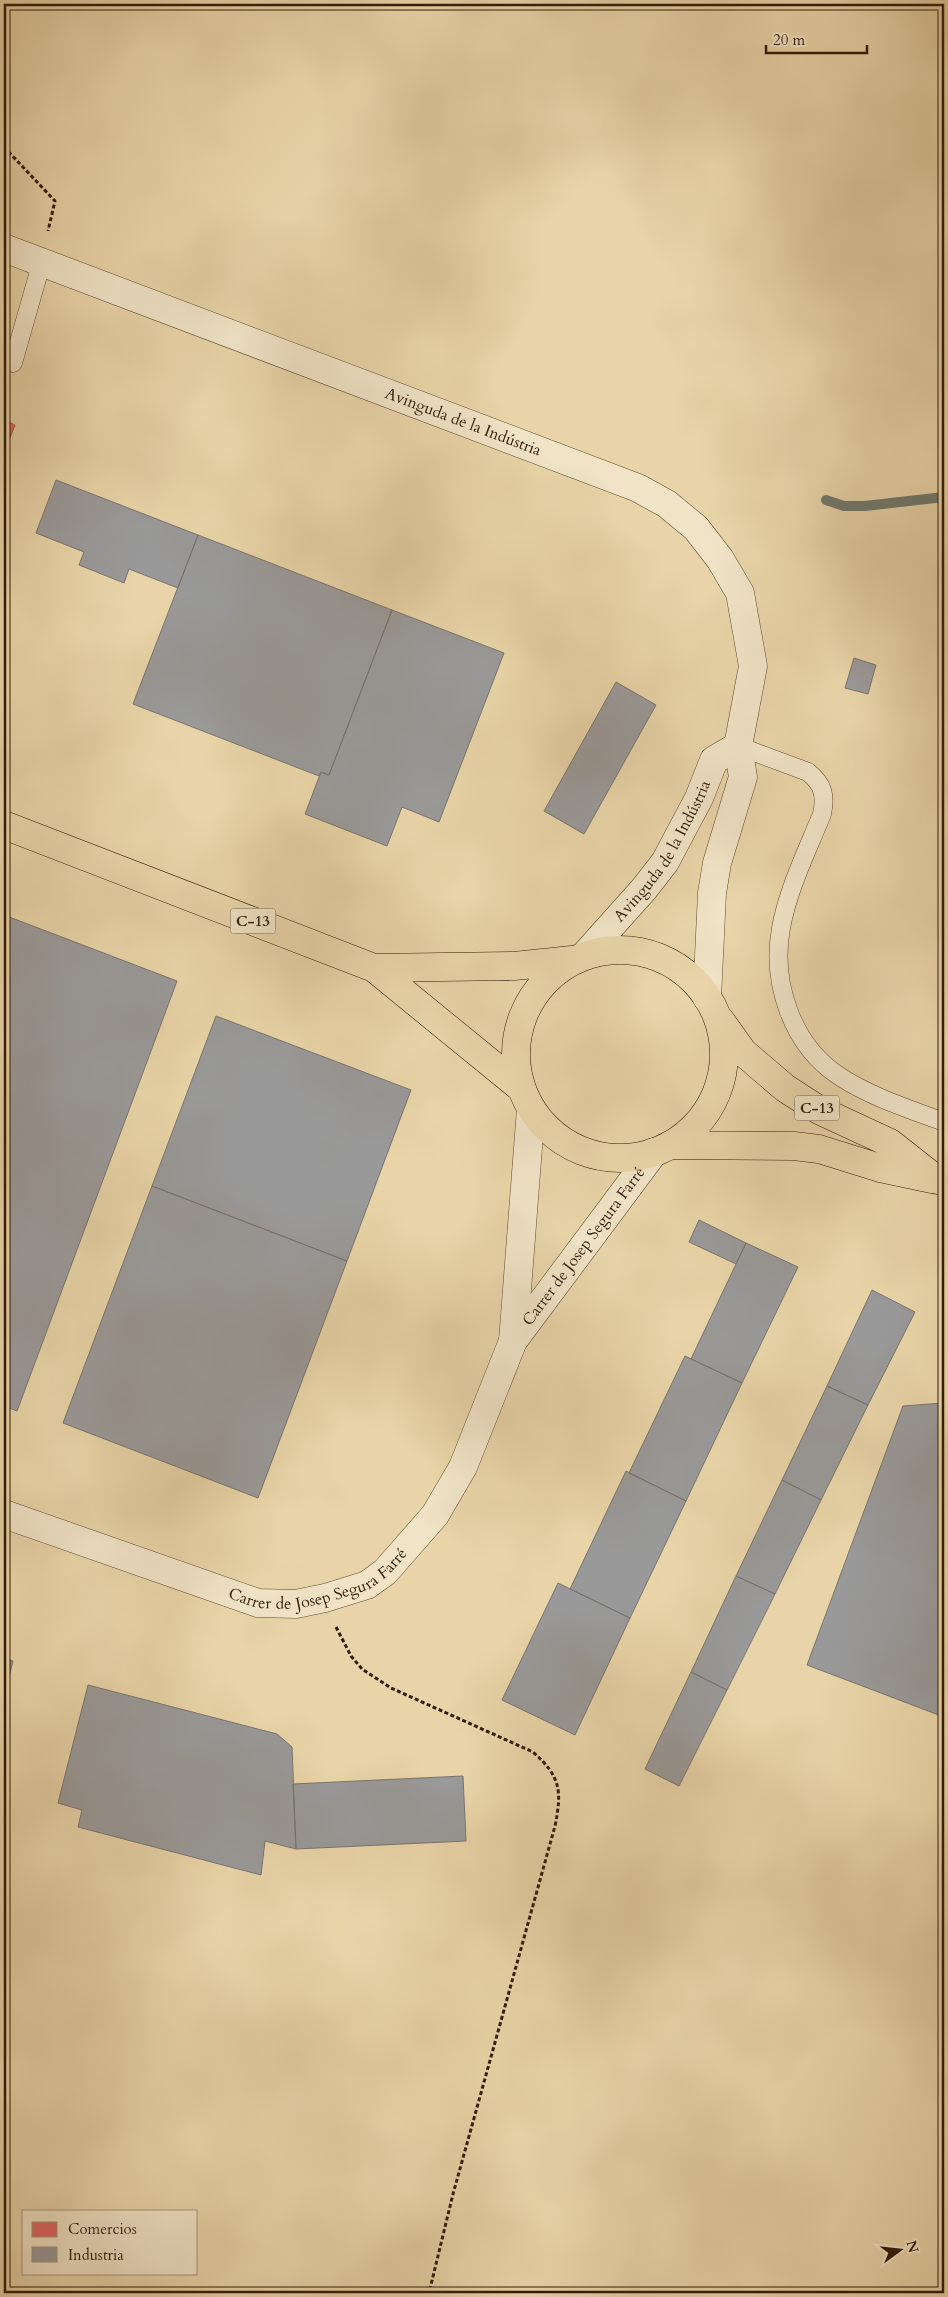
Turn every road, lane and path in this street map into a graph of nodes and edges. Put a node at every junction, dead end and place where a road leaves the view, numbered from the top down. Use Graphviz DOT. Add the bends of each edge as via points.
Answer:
graph roads {
  1 [pos="4,147"];
  2 [pos="4,248"];
  3 [pos="42,261"];
  4 [pos="4,360"];
  5 [pos="738,746"];
  6 [pos="4,825"];
  7 [pos="578,958"];
  8 [pos="374,968"];
  9 [pos="711,1006"];
  10 [pos="526,1098"];
  11 [pos="944,1122"];
  12 [pos="662,1149"];
  13 [pos="941,1181"];
  14 [pos="513,1341"];
  15 [pos="4,1514"];
  16 [pos="325,1598"];
  17 [pos="428,2293"];
  1 -- 3 [label="path" via="55,201"];
  2 -- 3 [label="street, Avinguda de la Indústria"];
  3 -- 4 [label="lane" via="12,364"];
  3 -- 5 [label="street, Avinguda de la Indústria" via="638,488 667,504 696,528 740,593 753,666"];
  5 -- 7 [label="street, Avinguda de la Indústria" via="714,760 695,806 665,862 644,889"];
  5 -- 9 [label="street, Avinguda de la Indústria" via="743,777 717,863 712,892"];
  5 -- 11 [label="lane" via="808,772 823,789 822,814 788,902 780,934 778,968 785,1004 793,1021 813,1051 838,1076 875,1095"];
  6 -- 8 [label="main road, C-13"];
  7 -- 8 [label="main road, C-13" via="514,966"];
  7 -- 9 [label="main road, C-13" via="611,950 640,952 666,961 689,977"];
  7 -- 10 [label="main road, C-13" via="549,977 530,1000 518,1028 515,1058"];
  8 -- 10 [label="main road, C-13"];
  9 -- 12 [label="main road, C-13" via="722,1034 721,1078 702,1117 688,1133"];
  9 -- 13 [label="main road, C-13" via="743,1052 784,1088 819,1110 890,1143"];
  10 -- 12 [label="main road, C-13" via="546,1127 564,1142 585,1152 623,1158"];
  10 -- 14 [label="street, Carrer de Josep Segura Farré"];
  12 -- 13 [label="main road, C-13" via="802,1147"];
  12 -- 14 [label="street, Carrer de Josep Segura Farré"];
  14 -- 16 [label="street, Carrer de Josep Segura Farré" via="463,1466 435,1515 385,1572 367,1585"];
  15 -- 16 [label="street, Carrer de Josep Segura Farré" via="258,1603 296,1604"];
  16 -- 17 [label="path" via="341,1638 362,1669 391,1688 533,1752 545,1762 559,1786 555,1826"];
}
